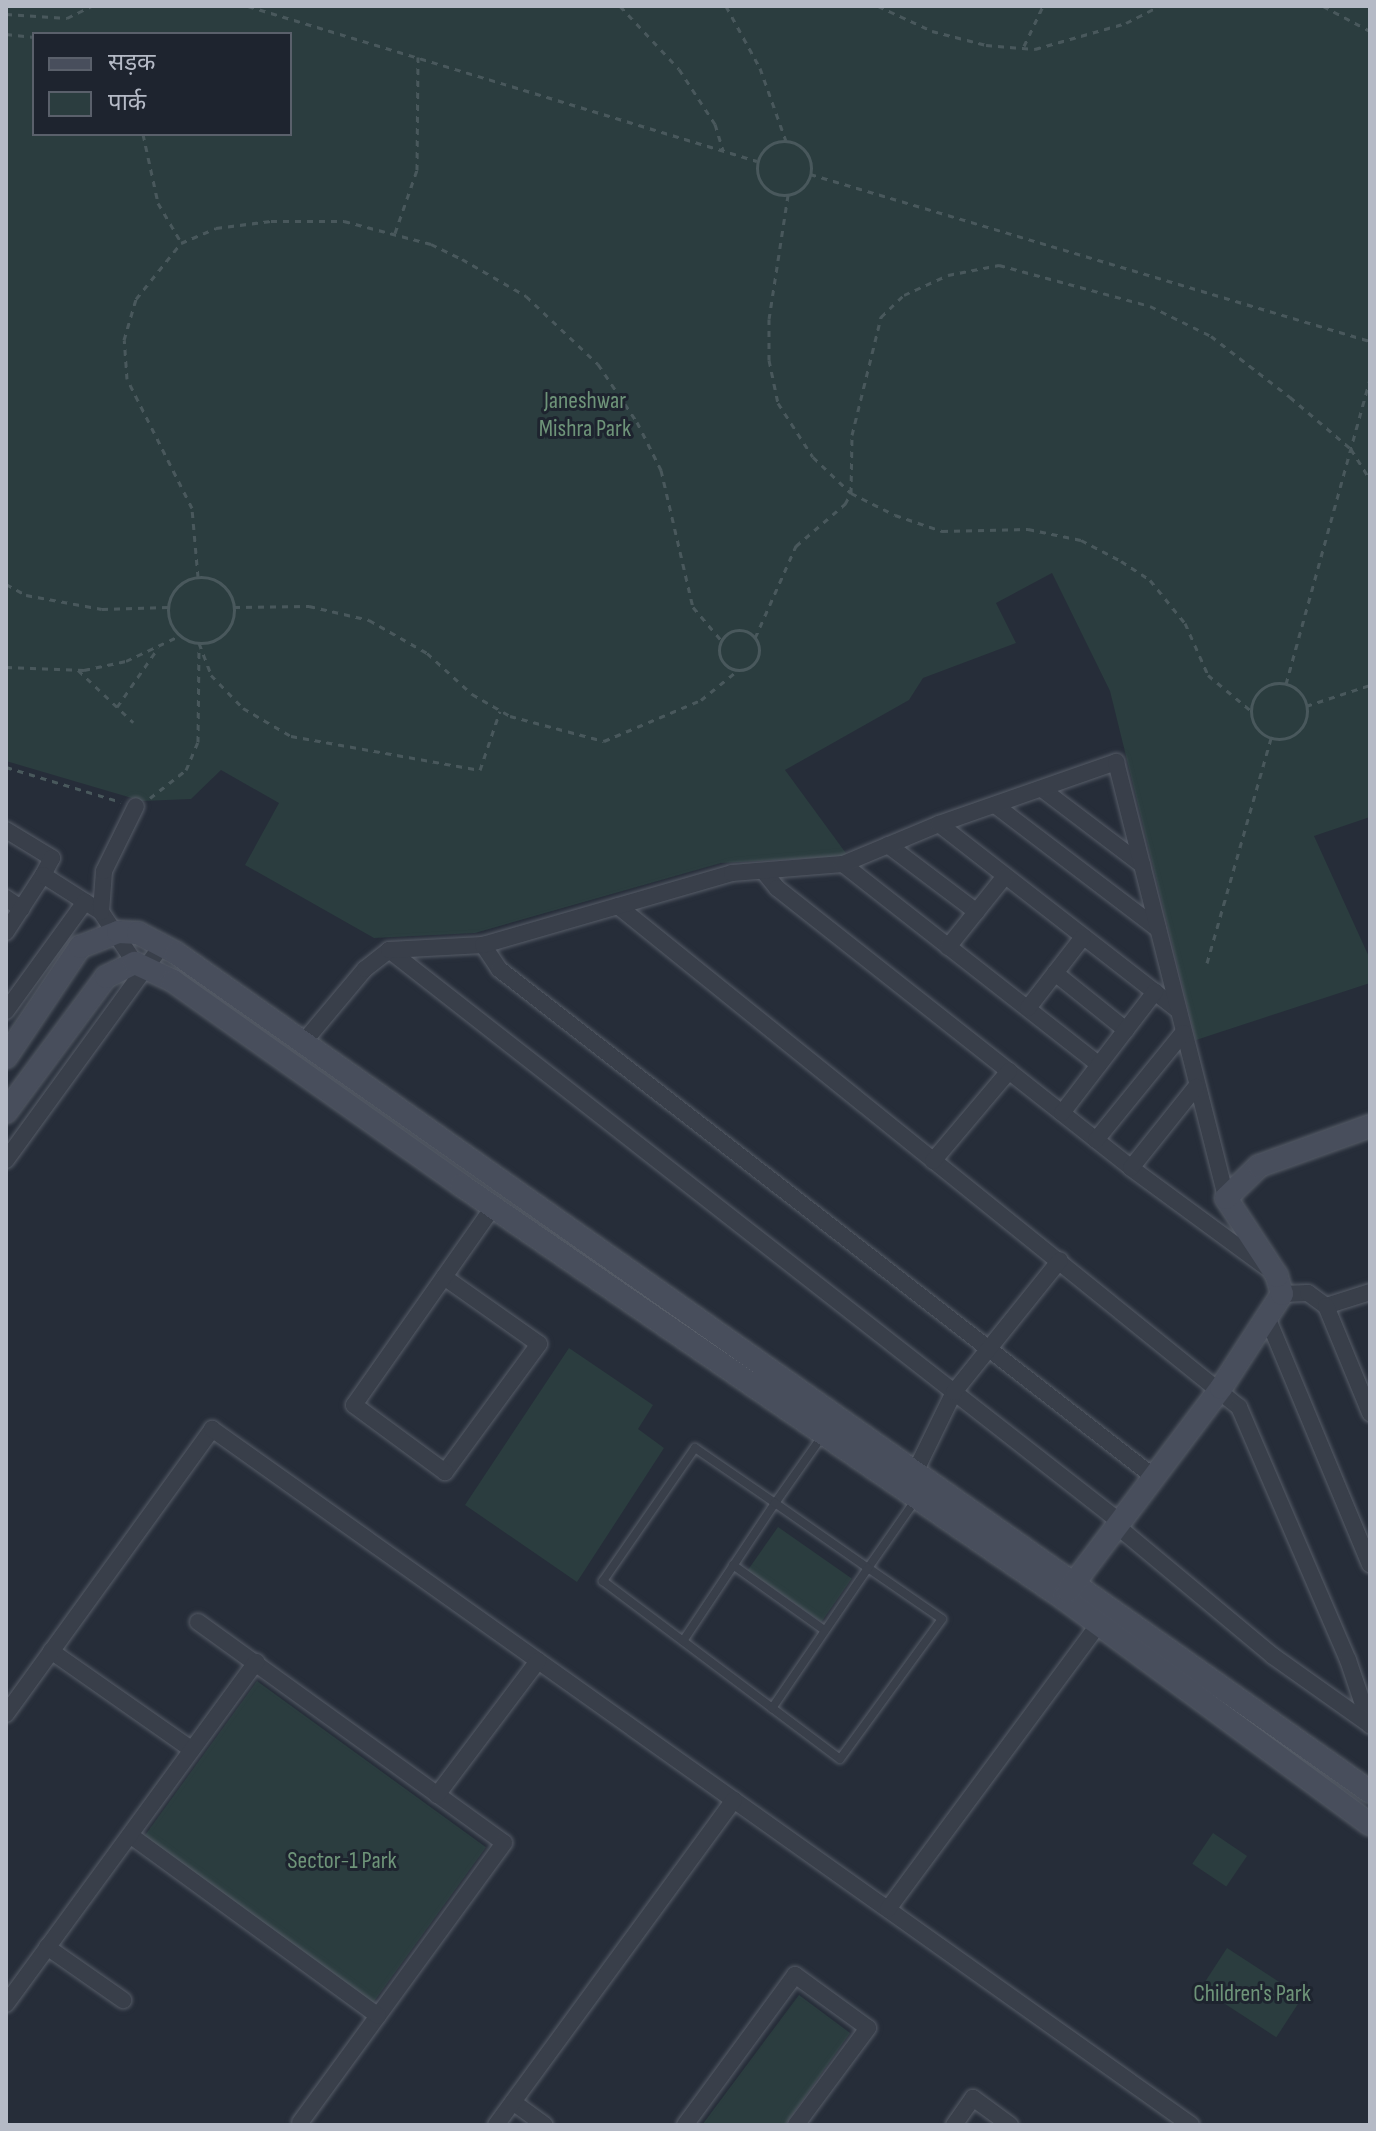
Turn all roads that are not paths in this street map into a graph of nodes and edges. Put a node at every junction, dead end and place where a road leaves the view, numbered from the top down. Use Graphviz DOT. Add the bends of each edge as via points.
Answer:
graph roads {
  1 [pos="1042,789"];
  2 [pos="995,805"];
  3 [pos="136,806"];
  4 [pos="939,824"];
  5 [pos="6,830"];
  6 [pos="888,845"];
  7 [pos="843,864"];
  8 [pos="1142,865"];
  9 [pos="764,872"];
  10 [pos="43,875"];
  11 [pos="1005,876"];
  12 [pos="6,898"];
  13 [pos="85,902"];
  14 [pos="618,906"];
  15 [pos="22,909"];
  16 [pos="101,912"];
  17 [pos="977,912"];
  18 [pos="1158,929"];
  19 [pos="6,932"];
  20 [pos="118,932"];
  21 [pos="1083,937"];
  22 [pos="162,945"];
  23 [pos="483,945"];
  24 [pos="948,947"];
  25 [pos="389,950"];
  26 [pos="140,965"];
  27 [pos="1055,973"];
  28 [pos="1155,992"];
  29 [pos="1028,1008"];
  30 [pos="1177,1009"];
  31 [pos="6,1011"];
  32 [pos="1126,1030"];
  33 [pos="1183,1033"];
  34 [pos="302,1044"];
  35 [pos="6,1057"];
  36 [pos="1099,1065"];
  37 [pos="1009,1071"];
  38 [pos="1196,1087"];
  39 [pos="6,1112"];
  40 [pos="1062,1113"];
  41 [pos="1370,1126"];
  42 [pos="1096,1140"];
  43 [pos="6,1160"];
  44 [pos="933,1161"];
  45 [pos="1131,1168"];
  46 [pos="1226,1198"];
  47 [pos="493,1207"];
  48 [pos="1060,1260"];
  49 [pos="444,1277"];
  50 [pos="1280,1285"];
  51 [pos="1370,1292"];
  52 [pos="1326,1306"];
  53 [pos="1267,1317"];
  54 [pos="989,1349"];
  55 [pos="1221,1388"];
  56 [pos="954,1392"];
  57 [pos="1370,1413"];
  58 [pos="824,1434"];
  59 [pos="916,1470"];
  60 [pos="1154,1477"];
  61 [pos="918,1497"];
  62 [pos="775,1503"];
  63 [pos="1118,1524"];
  64 [pos="1370,1564"];
  65 [pos="733,1565"];
  66 [pos="868,1568"];
  67 [pos="1069,1589"];
  68 [pos="1105,1615"];
  69 [pos="198,1622"];
  70 [pos="824,1630"];
  71 [pos="683,1641"];
  72 [pos="51,1651"];
  73 [pos="538,1661"];
  74 [pos="256,1662"];
  75 [pos="772,1708"];
  76 [pos="6,1714"];
  77 [pos="191,1749"];
  78 [pos="1370,1792"];
  79 [pos="437,1795"];
  80 [pos="734,1800"];
  81 [pos="1370,1824"];
  82 [pos="130,1835"];
  83 [pos="888,1909"];
  84 [pos="47,1947"];
  85 [pos="123,2000"];
  86 [pos="6,2004"];
  87 [pos="378,2016"];
  88 [pos="513,2102"];
  89 [pos="300,2123"];
  90 [pos="496,2125"];
  91 [pos="545,2125"];
  92 [pos="685,2125"];
  93 [pos="796,2125"];
  94 [pos="954,2125"];
  95 [pos="1010,2125"];
  96 [pos="1191,2125"];
  1 -- 2 [label="street"];
  1 -- 8 [label="street"];
  1 -- 8 [label="street" via="1116,762"];
  2 -- 4 [label="street"];
  2 -- 18 [label="street"];
  3 -- 16 [label="street" via="104,871"];
  4 -- 6 [label="street"];
  4 -- 11 [label="street"];
  5 -- 10 [label="street" via="52,858"];
  6 -- 7 [label="street"];
  6 -- 17 [label="street"];
  7 -- 9 [label="street"];
  7 -- 24 [label="street"];
  8 -- 18 [label="street"];
  9 -- 14 [label="street" via="732,873"];
  9 -- 37 [label="street" via="777,888"];
  10 -- 13 [label="street"];
  10 -- 15 [label="street"];
  11 -- 17 [label="street"];
  11 -- 21 [label="street"];
  12 -- 15 [label="street"];
  13 -- 16 [label="street"];
  13 -- 31 [label="street"];
  14 -- 23 [label="street"];
  14 -- 44 [label="street"];
  15 -- 19 [label="street"];
  16 -- 20 [label="street"];
  17 -- 24 [label="street"];
  18 -- 30 [label="street"];
  20 -- 22 [label="street" via="138,933"];
  20 -- 26 [label="street"];
  20 -- 35 [label="street" via="80,947"];
  21 -- 27 [label="street"];
  21 -- 28 [label="street"];
  22 -- 26 [label="street"];
  22 -- 34 [label="street"];
  23 -- 25 [label="street"];
  23 -- 54 [label="street" via="499,969"];
  24 -- 29 [label="street"];
  25 -- 34 [label="street" via="365,969"];
  25 -- 56 [label="street"];
  26 -- 39 [label="street" via="106,977"];
  26 -- 43 [label="street"];
  26 -- 47 [label="street" via="173,981"];
  27 -- 29 [label="street"];
  27 -- 32 [label="street"];
  28 -- 30 [label="street"];
  28 -- 32 [label="street"];
  29 -- 36 [label="street"];
  30 -- 33 [label="street"];
  32 -- 36 [label="street"];
  33 -- 38 [label="street"];
  33 -- 42 [label="street"];
  34 -- 59 [label="street"];
  36 -- 40 [label="street"];
  37 -- 40 [label="street"];
  37 -- 44 [label="street"];
  38 -- 45 [label="street"];
  38 -- 46 [label="street"];
  40 -- 42 [label="street"];
  41 -- 46 [label="street" via="1259,1166"];
  42 -- 45 [label="street"];
  44 -- 48 [label="street"];
  45 -- 50 [label="street"];
  46 -- 50 [label="street"];
  47 -- 49 [label="street"];
  47 -- 58 [label="street"];
  48 -- 54 [label="street"];
  48 -- 55 [label="street"];
  49 -- 49 [label="street" via="354,1405 445,1472 539,1344"];
  50 -- 52 [label="street" via="1308,1293"];
  50 -- 53 [label="street"];
  51 -- 52 [label="street"];
  52 -- 57 [label="street"];
  53 -- 55 [label="street"];
  53 -- 64 [label="street"];
  54 -- 56 [label="street"];
  54 -- 60 [label="street"];
  55 -- 60 [label="street"];
  55 -- 63 [label="street" via="1239,1407 1348,1660 1370,1725 1273,1656"];
  56 -- 59 [label="street"];
  56 -- 63 [label="street"];
  58 -- 61 [label="street"];
  58 -- 62 [label="lane"];
  59 -- 67 [label="street"];
  60 -- 63 [label="street"];
  61 -- 66 [label="lane"];
  61 -- 67 [label="street"];
  62 -- 65 [label="lane"];
  62 -- 66 [label="lane"];
  62 -- 71 [label="lane" via="695,1448 603,1581"];
  63 -- 67 [label="street"];
  65 -- 70 [label="lane"];
  65 -- 71 [label="lane"];
  66 -- 70 [label="lane"];
  66 -- 75 [label="lane" via="942,1619 840,1759"];
  67 -- 68 [label="street"];
  68 -- 78 [label="street"];
  68 -- 81 [label="street"];
  68 -- 83 [label="street"];
  69 -- 74 [label="street"];
  70 -- 75 [label="lane"];
  71 -- 75 [label="lane"];
  72 -- 73 [label="street" via="212,1429"];
  72 -- 76 [label="street"];
  72 -- 77 [label="street"];
  73 -- 79 [label="street"];
  73 -- 80 [label="street"];
  74 -- 77 [label="street"];
  74 -- 79 [label="street"];
  77 -- 82 [label="street"];
  79 -- 87 [label="street" via="504,1843"];
  80 -- 83 [label="street"];
  80 -- 88 [label="street"];
  82 -- 84 [label="street"];
  82 -- 87 [label="street"];
  83 -- 96 [label="street"];
  84 -- 85 [label="street"];
  84 -- 86 [label="street"];
  87 -- 89 [label="street"];
  88 -- 90 [label="street"];
  88 -- 91 [label="street"];
  92 -- 93 [label="street" via="795,1975 868,2028"];
  94 -- 95 [label="street" via="973,2098"];
}
